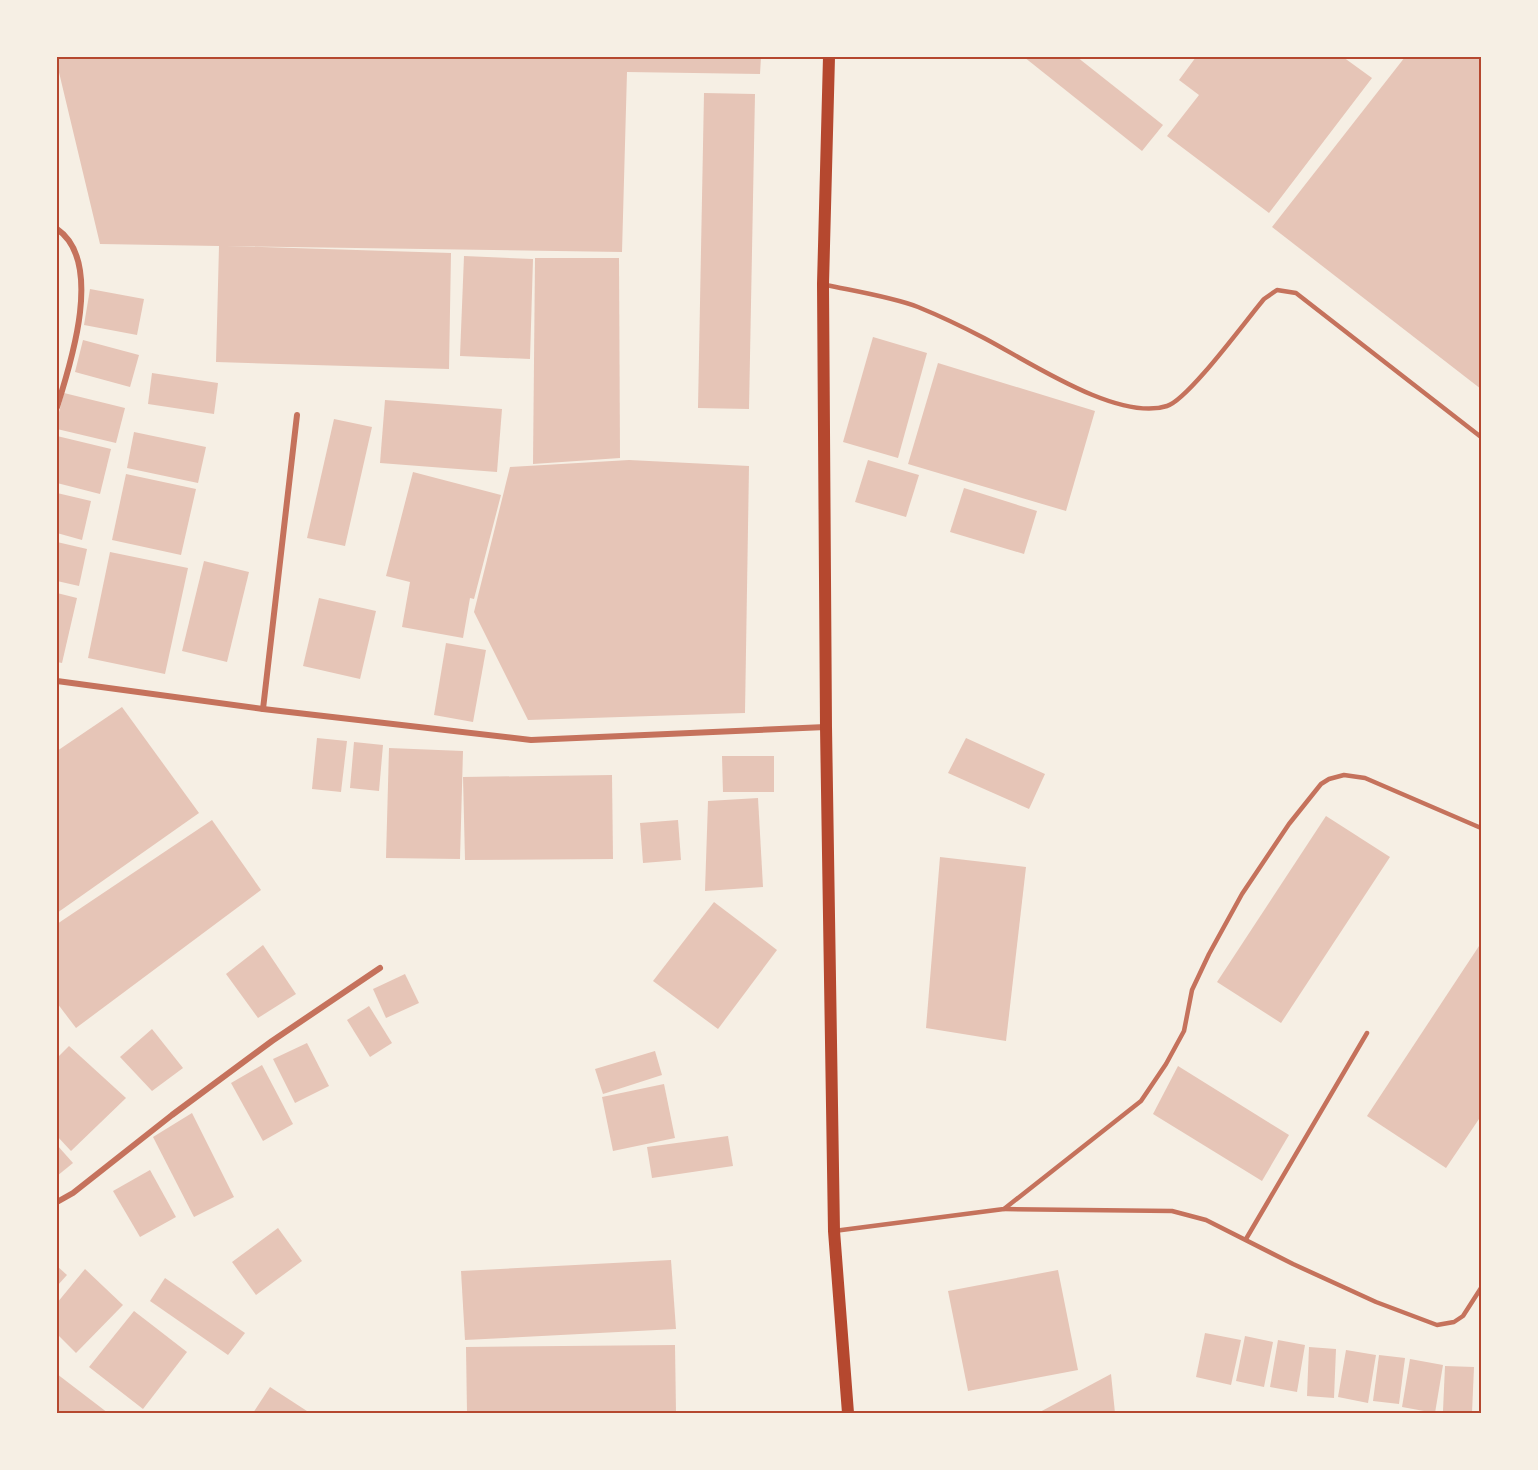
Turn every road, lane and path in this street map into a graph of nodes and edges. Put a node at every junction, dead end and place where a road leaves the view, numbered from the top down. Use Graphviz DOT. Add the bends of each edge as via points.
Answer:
graph roads {
  1 [pos="829,57"];
  2 [pos="57,229"];
  3 [pos="823,284"];
  4 [pos="57,407"];
  5 [pos="297,415"];
  6 [pos="1481,437"];
  7 [pos="57,681"];
  8 [pos="263,709"];
  9 [pos="826,727"];
  10 [pos="1481,828"];
  11 [pos="380,968"];
  12 [pos="1367,1033"];
  13 [pos="57,1202"];
  14 [pos="1004,1209"];
  15 [pos="834,1231"];
  16 [pos="1245,1239"];
  17 [pos="1481,1288"];
  18 [pos="848,1413"];
  1 -- 3 [label="main road"];
  2 -- 4 [label="street" via="71,242 77,255 82,287 77,328"];
  3 -- 6 [label="lane" via="917,306 1081,390 1143,409 1169,406 1194,385 1264,299 1277,290 1296,293"];
  3 -- 9 [label="main road"];
  5 -- 8 [label="street"];
  7 -- 8 [label="street"];
  8 -- 9 [label="street" via="531,740"];
  9 -- 15 [label="main road"];
  10 -- 14 [label="lane" via="1365,778 1344,775 1321,784 1242,894 1192,990 1184,1031 1141,1101"];
  11 -- 13 [label="street" via="272,1041"];
  12 -- 16 [label="lane"];
  14 -- 15 [label="lane"];
  14 -- 16 [label="lane" via="1172,1211 1206,1220"];
  15 -- 18 [label="main road"];
  16 -- 17 [label="lane" via="1376,1302 1437,1325 1463,1316"];
}
